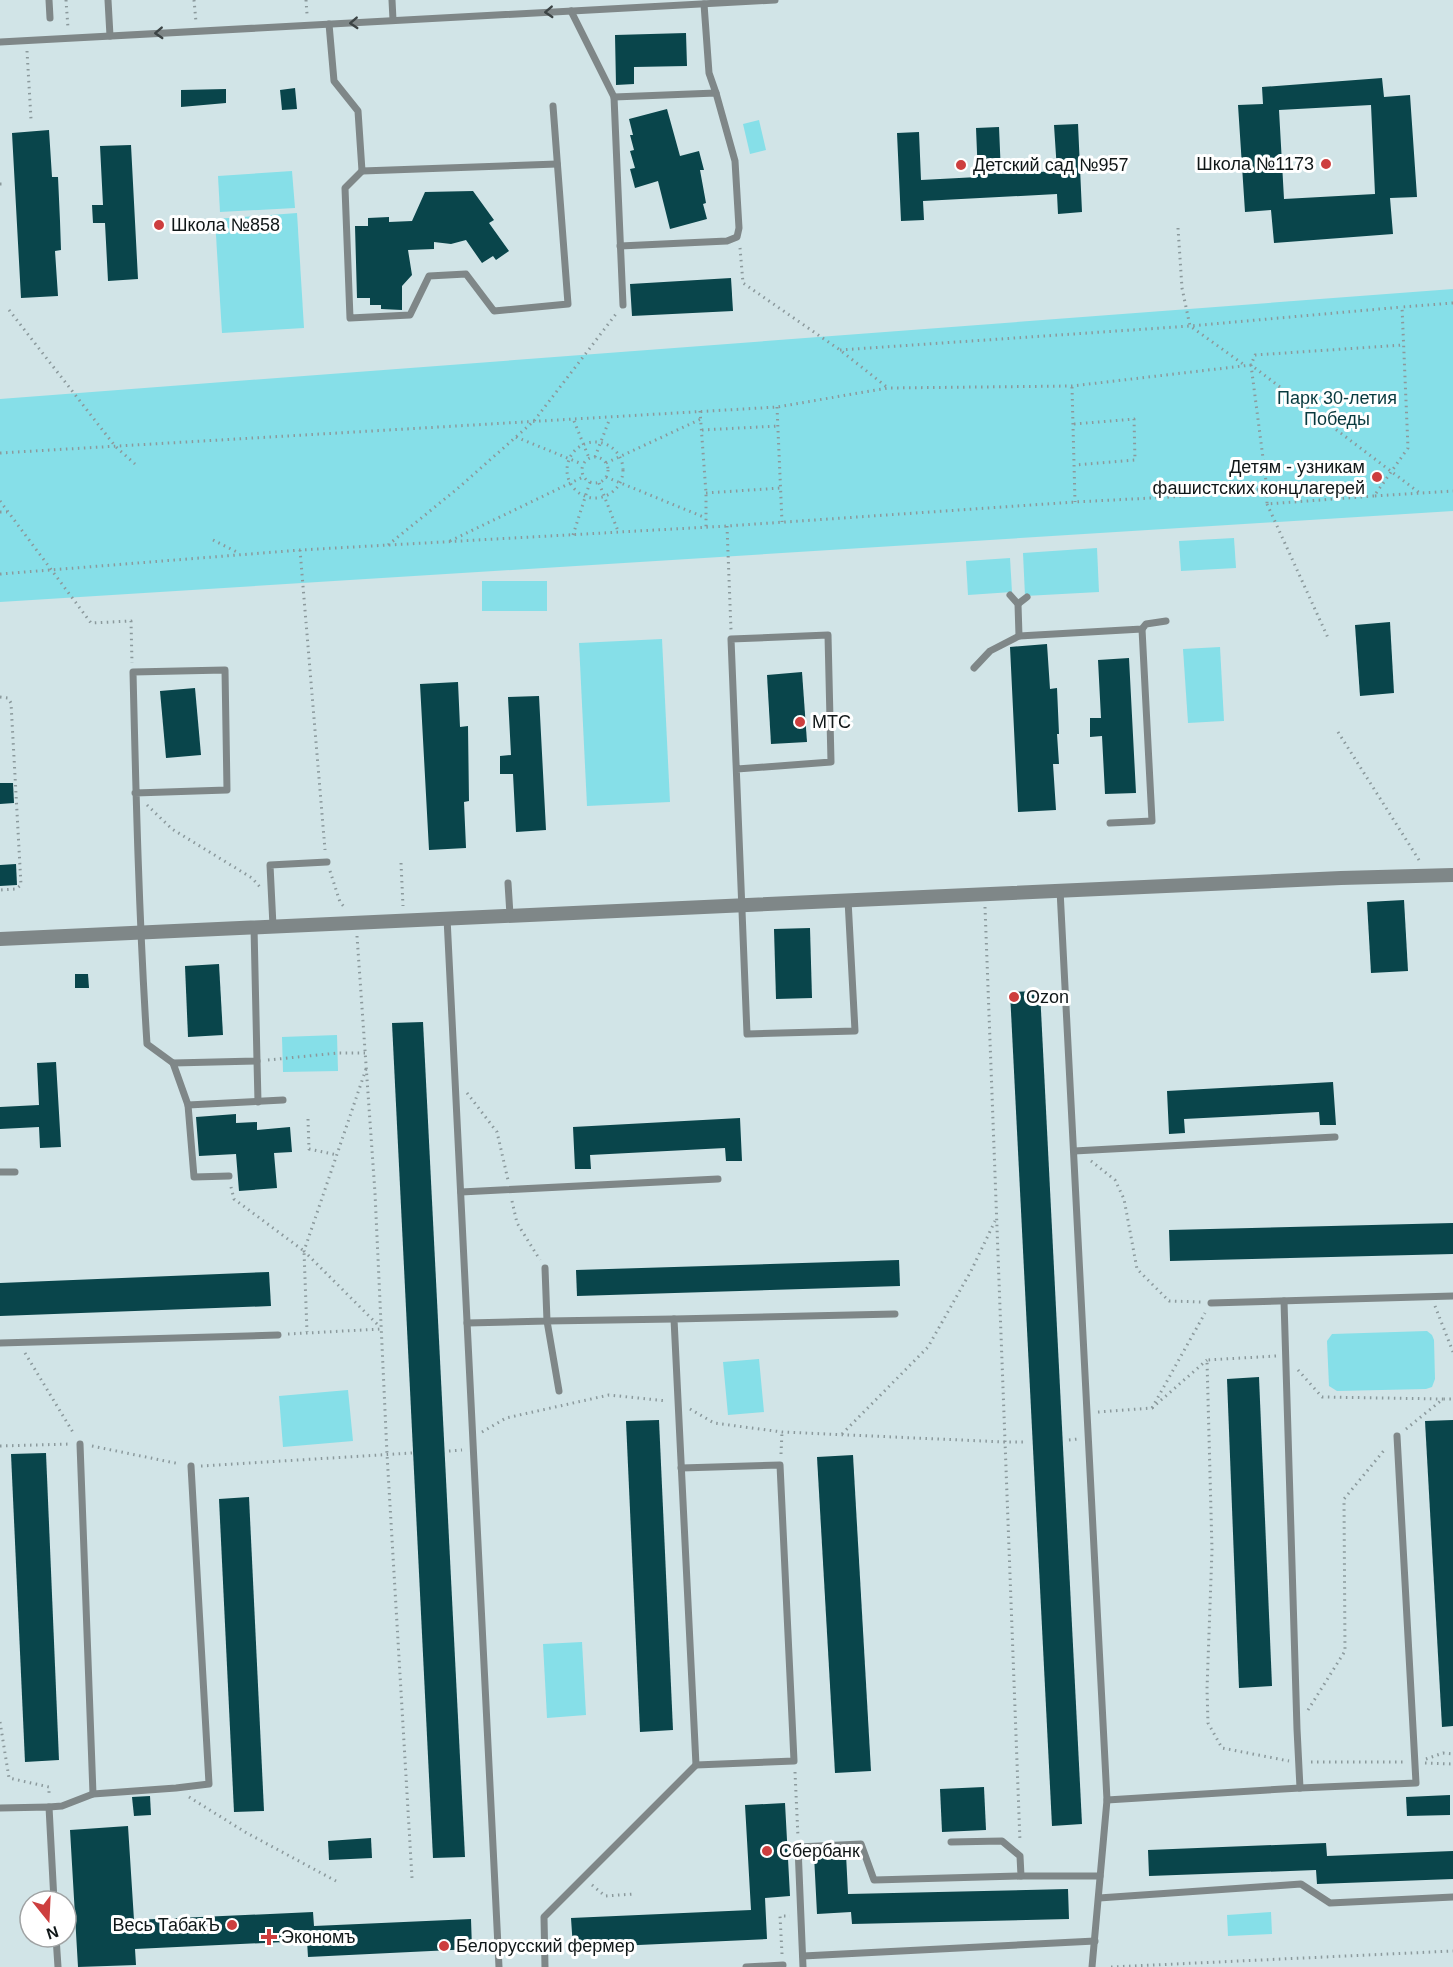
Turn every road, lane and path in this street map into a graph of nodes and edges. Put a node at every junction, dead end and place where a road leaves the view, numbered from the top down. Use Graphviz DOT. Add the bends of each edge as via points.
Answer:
graph roads {
  1 [pos="49,0"];
  2 [pos="66,0"];
  3 [pos="108,0"];
  4 [pos="194,0"];
  5 [pos="392,0"];
  6 [pos="775,0"];
  7 [pos="704,4"];
  8 [pos="571,11"];
  9 [pos="50,18"];
  10 [pos="393,21"];
  11 [pos="329,24"];
  12 [pos="196,31"];
  13 [pos="110,36"];
  14 [pos="69,38"];
  15 [pos="26,40"];
  16 [pos="0,42"];
  17 [pos="716,93"];
  18 [pos="614,97"];
  19 [pos="553,106"];
  20 [pos="31,119"];
  21 [pos="557,164"];
  22 [pos="362,171"];
  23 [pos="1178,228"];
  24 [pos="737,237"];
  25 [pos="620,246"];
  26 [pos="1453,303"];
  27 [pos="623,305"];
  28 [pos="1402,307"];
  29 [pos="9,310"];
  30 [pos="1191,326"];
  31 [pos="1403,345"];
  32 [pos="840,350"];
  33 [pos="1245,365"];
  34 [pos="1251,365"];
  35 [pos="1072,386"];
  36 [pos="888,388"];
  37 [pos="777,407"];
  38 [pos="700,411"];
  39 [pos="610,418"];
  40 [pos="701,419"];
  41 [pos="574,420"];
  42 [pos="534,421"];
  43 [pos="1074,424"];
  44 [pos="778,426"];
  45 [pos="702,430"];
  46 [pos="516,437"];
  47 [pos="600,442"];
  48 [pos="583,444"];
  49 [pos="115,446"];
  50 [pos="0,453"];
  51 [pos="595,457"];
  52 [pos="621,457"];
  53 [pos="589,458"];
  54 [pos="569,459"];
  55 [pos="606,463"];
  56 [pos="582,464"];
  57 [pos="135,465"];
  58 [pos="1075,465"];
  59 [pos="1392,472"];
  60 [pos="583,477"];
  61 [pos="606,477"];
  62 [pos="590,482"];
  63 [pos="570,483"];
  64 [pos="599,483"];
  65 [pos="621,483"];
  66 [pos="781,488"];
  67 [pos="1267,489"];
  68 [pos="1453,491"];
  69 [pos="706,493"];
  70 [pos="1421,494"];
  71 [pos="585,496"];
  72 [pos="1374,496"];
  73 [pos="604,497"];
  74 [pos="0,501"];
  75 [pos="1075,502"];
  76 [pos="1267,504"];
  77 [pos="0,512"];
  78 [pos="7,512"];
  79 [pos="706,518"];
  80 [pos="782,522"];
  81 [pos="727,526"];
  82 [pos="706,527"];
  83 [pos="618,531"];
  84 [pos="572,535"];
  85 [pos="213,540"];
  86 [pos="446,543"];
  87 [pos="387,546"];
  88 [pos="300,550"];
  89 [pos="240,554"];
  90 [pos="53,571"];
  91 [pos="0,574"];
  92 [pos="1010,595"];
  93 [pos="1027,597"];
  94 [pos="1018,604"];
  95 [pos="1166,621"];
  96 [pos="1142,629"];
  97 [pos="1019,636"];
  98 [pos="731,639"];
  99 [pos="1329,640"];
  100 [pos="974,668"];
  101 [pos="133,672"];
  102 [pos="0,697"];
  103 [pos="1338,732"];
  104 [pos="736,769"];
  105 [pos="135,793"];
  106 [pos="1110,823"];
  107 [pos="327,862"];
  108 [pos="401,863"];
  109 [pos="1453,875"];
  110 [pos="1427,876"];
  111 [pos="508,883"];
  112 [pos="0,890"];
  113 [pos="1060,890"];
  114 [pos="985,894"];
  115 [pos="271,899"];
  116 [pos="848,900"];
  117 [pos="742,904"];
  118 [pos="403,911"];
  119 [pos="510,915"];
  120 [pos="447,918"];
  121 [pos="356,922"];
  122 [pos="273,926"];
  123 [pos="254,927"];
  124 [pos="140,932"];
  125 [pos="0,939"];
  126 [pos="365,1053"];
  127 [pos="257,1061"];
  128 [pos="173,1063"];
  129 [pos="367,1066"];
  130 [pos="455,1077"];
  131 [pos="283,1100"];
  132 [pos="258,1102"];
  133 [pos="188,1105"];
  134 [pos="308,1119"];
  135 [pos="1335,1137"];
  136 [pos="1074,1151"];
  137 [pos="337,1155"];
  138 [pos="0,1172"];
  139 [pos="15,1172"];
  140 [pos="229,1176"];
  141 [pos="718,1179"];
  142 [pos="509,1189"];
  143 [pos="461,1192"];
  144 [pos="512,1200"];
  145 [pos="997,1218"];
  146 [pos="304,1251"];
  147 [pos="545,1268"];
  148 [pos="1453,1296"];
  149 [pos="1432,1297"];
  150 [pos="1284,1301"];
  151 [pos="1211,1303"];
  152 [pos="895,1314"];
  153 [pos="675,1319"];
  154 [pos="547,1321"];
  155 [pos="467,1323"];
  156 [pos="381,1329"];
  157 [pos="307,1332"];
  158 [pos="278,1335"];
  159 [pos="19,1342"];
  160 [pos="0,1343"];
  161 [pos="1453,1352"];
  162 [pos="1284,1356"];
  163 [pos="1207,1360"];
  164 [pos="559,1391"];
  165 [pos="1443,1399"];
  166 [pos="1453,1399"];
  167 [pos="678,1402"];
  168 [pos="1152,1408"];
  169 [pos="1088,1413"];
  170 [pos="782,1432"];
  171 [pos="842,1434"];
  172 [pos="1397,1436"];
  173 [pos="473,1438"];
  174 [pos="1005,1442"];
  175 [pos="1026,1442"];
  176 [pos="80,1444"];
  177 [pos="0,1446"];
  178 [pos="412,1453"];
  179 [pos="387,1454"];
  180 [pos="780,1465"];
  181 [pos="191,1466"];
  182 [pos="681,1468"];
  183 [pos="0,1722"];
  184 [pos="1297,1729"];
  185 [pos="1453,1754"];
  186 [pos="794,1761"];
  187 [pos="1298,1762"];
  188 [pos="1415,1762"];
  189 [pos="1453,1764"];
  190 [pos="696,1765"];
  191 [pos="176,1788"];
  192 [pos="1300,1788"];
  193 [pos="93,1794"];
  194 [pos="1107,1800"];
  195 [pos="49,1807"];
  196 [pos="0,1808"];
  197 [pos="951,1842"];
  198 [pos="798,1847"];
  199 [pos="1020,1856"];
  200 [pos="1021,1876"];
  201 [pos="1100,1876"];
  202 [pos="584,1877"];
  203 [pos="412,1878"];
  204 [pos="336,1881"];
  205 [pos="53,1889"];
  206 [pos="634,1894"];
  207 [pos="1453,1897"];
  208 [pos="1099,1898"];
  209 [pos="1453,1905"];
  210 [pos="780,1916"];
  211 [pos="1095,1941"];
  212 [pos="57,1949"];
  213 [pos="1453,1952"];
  214 [pos="803,1956"];
  215 [pos="783,1965"];
  216 [pos="768,1966"];
  217 [pos="58,1967"];
  218 [pos="499,1967"];
  219 [pos="545,1967"];
  220 [pos="746,1967"];
  221 [pos="803,1967"];
  222 [pos="1092,1967"];
  223 [pos="1111,1967"];
  1 -- 9 [label="lane"];
  2 -- 14 [label="path"];
  3 -- 13 [label="lane"];
  4 -- 12 [label="path"];
  5 -- 10 [label="lane"];
  6 -- 7 [label="lane"];
  7 -- 8 [label="lane"];
  7 -- 17 [label="lane" via="709,73"];
  8 -- 10 [label="lane, one-way"];
  8 -- 18 [label="lane"];
  10 -- 11 [label="lane, one-way"];
  11 -- 12 [label="lane"];
  11 -- 22 [label="lane" via="334,81 358,111"];
  12 -- 13 [label="lane, one-way"];
  13 -- 14 [label="lane"];
  14 -- 15 [label="lane"];
  15 -- 16 [label="lane"];
  15 -- 20 [label="path"];
  17 -- 18 [label="lane"];
  17 -- 24 [label="lane" via="735,161 740,228"];
  18 -- 25 [label="lane"];
  19 -- 21 [label="lane"];
  21 -- 22 [label="lane"];
  21 -- 22 [label="lane" via="567,304 494,311 466,274 429,276 410,315 350,318 345,188"];
  23 -- 30 [label="path" via="1182,288"];
  24 -- 25 [label="lane" via="728,241"];
  24 -- 32 [label="path" via="743,283"];
  25 -- 27 [label="lane"];
  26 -- 28 [label="path"];
  27 -- 42 [label="path"];
  28 -- 30 [label="path"];
  28 -- 31 [label="path"];
  29 -- 49 [label="path"];
  30 -- 32 [label="path"];
  30 -- 33 [label="path"];
  31 -- 34 [label="path" via="1255,355"];
  31 -- 59 [label="path" via="1408,448"];
  32 -- 36 [label="path"];
  33 -- 34 [label="path"];
  33 -- 35 [label="path"];
  34 -- 59 [label="path"];
  34 -- 67 [label="path"];
  35 -- 36 [label="path"];
  35 -- 43 [label="path"];
  36 -- 37 [label="path"];
  37 -- 38 [label="path"];
  37 -- 44 [label="path"];
  38 -- 39 [label="path"];
  38 -- 40 [label="path"];
  39 -- 41 [label="path"];
  39 -- 47 [label="path"];
  40 -- 45 [label="path"];
  40 -- 52 [label="path"];
  41 -- 42 [label="path"];
  41 -- 48 [label="path"];
  42 -- 46 [label="path"];
  42 -- 49 [label="path"];
  43 -- 58 [label="path"];
  43 -- 58 [label="path" via="1134,420 1136,460"];
  44 -- 45 [label="path"];
  44 -- 66 [label="path"];
  45 -- 69 [label="path"];
  46 -- 54 [label="path"];
  46 -- 87 [label="path"];
  47 -- 48 [label="path"];
  47 -- 51 [label="path"];
  47 -- 52 [label="path" via="610,445"];
  48 -- 53 [label="path"];
  48 -- 54 [label="path"];
  49 -- 50 [label="path"];
  49 -- 57 [label="path"];
  51 -- 53 [label="path"];
  51 -- 55 [label="path"];
  52 -- 55 [label="path"];
  52 -- 65 [label="path"];
  53 -- 56 [label="path"];
  54 -- 56 [label="path"];
  54 -- 63 [label="path"];
  55 -- 61 [label="path"];
  56 -- 60 [label="path"];
  58 -- 75 [label="path"];
  59 -- 70 [label="path"];
  59 -- 72 [label="path"];
  60 -- 62 [label="path"];
  60 -- 63 [label="path"];
  61 -- 64 [label="path"];
  61 -- 65 [label="path"];
  62 -- 64 [label="path"];
  62 -- 71 [label="path"];
  63 -- 71 [label="path"];
  63 -- 86 [label="path"];
  64 -- 73 [label="path"];
  65 -- 73 [label="path"];
  65 -- 79 [label="path"];
  66 -- 69 [label="path"];
  66 -- 80 [label="path"];
  67 -- 75 [label="path"];
  67 -- 76 [label="path"];
  68 -- 70 [label="path"];
  69 -- 79 [label="path"];
  70 -- 72 [label="path"];
  71 -- 73 [label="path"];
  71 -- 84 [label="path"];
  72 -- 76 [label="path"];
  73 -- 83 [label="path"];
  74 -- 78 [label="path"];
  75 -- 80 [label="path"];
  76 -- 99 [label="path"];
  77 -- 78 [label="path"];
  78 -- 90 [label="path"];
  79 -- 82 [label="path"];
  80 -- 81 [label="path"];
  81 -- 82 [label="path"];
  81 -- 98 [label="path"];
  82 -- 83 [label="path"];
  83 -- 84 [label="path"];
  84 -- 86 [label="path"];
  85 -- 89 [label="path"];
  86 -- 87 [label="path"];
  87 -- 88 [label="path"];
  88 -- 89 [label="path"];
  88 -- 107 [label="path"];
  89 -- 90 [label="path"];
  90 -- 91 [label="path"];
  90 -- 101 [label="path" via="91,622 130,621"];
  92 -- 94 [label="lane"];
  93 -- 94 [label="lane"];
  94 -- 97 [label="lane"];
  95 -- 96 [label="lane" via="1146,624"];
  96 -- 97 [label="lane"];
  96 -- 106 [label="lane" via="1152,821"];
  97 -- 100 [label="lane" via="990,651"];
  98 -- 104 [label="lane"];
  98 -- 104 [label="lane" via="828,635 831,762"];
  101 -- 105 [label="lane"];
  101 -- 105 [label="lane" via="225,670 227,790"];
  102 -- 112 [label="path" via="11,703 21,885"];
  103 -- 110 [label="path"];
  104 -- 117 [label="lane"];
  105 -- 115 [label="path" via="172,829 252,878"];
  105 -- 124 [label="lane"];
  107 -- 115 [label="lane" via="270,865"];
  107 -- 121 [label="path" via="340,902"];
  108 -- 118 [label="path"];
  109 -- 110 [label="street"];
  110 -- 113 [label="street"];
  111 -- 119 [label="lane"];
  113 -- 114 [label="street"];
  113 -- 136 [label="lane"];
  114 -- 116 [label="street"];
  114 -- 145 [label="path"];
  115 -- 122 [label="lane"];
  116 -- 117 [label="street"];
  116 -- 117 [label="lane" via="855,1032 747,1034"];
  117 -- 119 [label="street"];
  119 -- 120 [label="street"];
  120 -- 121 [label="street"];
  120 -- 130 [label="lane"];
  121 -- 122 [label="street"];
  121 -- 126 [label="path"];
  122 -- 123 [label="street"];
  123 -- 124 [label="street"];
  123 -- 127 [label="lane"];
  124 -- 125 [label="street"];
  124 -- 128 [label="lane" via="147,1044"];
  126 -- 127 [label="path"];
  126 -- 129 [label="path"];
  127 -- 128 [label="lane"];
  127 -- 132 [label="lane"];
  128 -- 133 [label="lane"];
  129 -- 137 [label="path"];
  129 -- 156 [label="path"];
  130 -- 142 [label="path" via="497,1132"];
  130 -- 143 [label="lane"];
  131 -- 132 [label="lane"];
  132 -- 133 [label="lane"];
  133 -- 140 [label="lane" via="194,1177"];
  134 -- 137 [label="path" via="309,1149"];
  135 -- 136 [label="lane"];
  136 -- 151 [label="path" via="1083,1153 1115,1180 1124,1199 1137,1269 1169,1301"];
  136 -- 169 [label="lane"];
  137 -- 146 [label="path"];
  138 -- 139 [label="lane"];
  140 -- 146 [label="path" via="234,1199"];
  141 -- 143 [label="lane"];
  143 -- 155 [label="lane"];
  144 -- 147 [label="path" via="517,1223"];
  145 -- 171 [label="path" via="928,1347"];
  145 -- 174 [label="path"];
  146 -- 156 [label="path"];
  146 -- 157 [label="path"];
  147 -- 154 [label="lane"];
  148 -- 149 [label="lane"];
  149 -- 150 [label="lane"];
  149 -- 161 [label="path"];
  150 -- 151 [label="lane"];
  150 -- 162 [label="lane"];
  151 -- 168 [label="path"];
  152 -- 153 [label="lane"];
  153 -- 154 [label="lane"];
  153 -- 167 [label="lane"];
  154 -- 155 [label="lane"];
  154 -- 164 [label="lane"];
  155 -- 173 [label="lane"];
  156 -- 157 [label="path"];
  156 -- 179 [label="path"];
  157 -- 158 [label="path"];
  158 -- 159 [label="lane"];
  159 -- 160 [label="lane"];
  159 -- 176 [label="path"];
  162 -- 163 [label="path"];
  162 -- 165 [label="path" via="1322,1397"];
  162 -- 184 [label="lane"];
  163 -- 168 [label="path"];
  163 -- 187 [label="path" via="1212,1550 1208,1723 1222,1748"];
  165 -- 166 [label="path"];
  165 -- 172 [label="path"];
  167 -- 170 [label="path" via="714,1423"];
  167 -- 173 [label="path" via="609,1395 506,1418"];
  167 -- 182 [label="lane"];
  168 -- 169 [label="path"];
  169 -- 194 [label="lane"];
  170 -- 171 [label="path"];
  170 -- 180 [label="path"];
  171 -- 174 [label="path"];
  172 -- 184 [label="path" via="1344,1499 1345,1651"];
  172 -- 188 [label="lane"];
  173 -- 218 [label="lane"];
  174 -- 175 [label="path"];
  174 -- 199 [label="path"];
  176 -- 177 [label="path"];
  176 -- 181 [label="path"];
  176 -- 193 [label="lane"];
  178 -- 179 [label="path"];
  179 -- 181 [label="path"];
  179 -- 203 [label="path"];
  180 -- 182 [label="lane"];
  180 -- 186 [label="lane"];
  181 -- 191 [label="lane" via="209,1784"];
  182 -- 190 [label="lane"];
  183 -- 195 [label="path" via="9,1778 49,1787"];
  184 -- 187 [label="lane"];
  185 -- 188 [label="path" via="1443,1753"];
  186 -- 190 [label="lane"];
  186 -- 198 [label="path"];
  187 -- 188 [label="path"];
  187 -- 192 [label="lane"];
  188 -- 189 [label="path"];
  188 -- 192 [label="lane" via="1416,1783"];
  190 -- 202 [label="lane"];
  191 -- 193 [label="lane"];
  191 -- 204 [label="path" via="245,1832"];
  192 -- 194 [label="lane"];
  193 -- 195 [label="lane"];
  194 -- 201 [label="lane"];
  195 -- 196 [label="lane"];
  195 -- 205 [label="lane"];
  197 -- 199 [label="lane" via="1002,1841"];
  198 -- 200 [label="lane" via="861,1844 874,1880"];
  198 -- 214 [label="lane"];
  199 -- 200 [label="lane"];
  200 -- 201 [label="lane"];
  201 -- 208 [label="lane"];
  202 -- 206 [label="path" via="605,1896"];
  202 -- 219 [label="lane" via="544,1917"];
  207 -- 208 [label="lane" via="1330,1903 1301,1884"];
  207 -- 209 [label="lane"];
  208 -- 211 [label="lane"];
  210 -- 215 [label="path"];
  211 -- 214 [label="lane"];
  211 -- 222 [label="lane"];
  212 -- 217 [label="lane"];
  213 -- 223 [label="path"];
  214 -- 221 [label="lane"];
  215 -- 216 [label="lane"];
  216 -- 220 [label="lane"];
}
